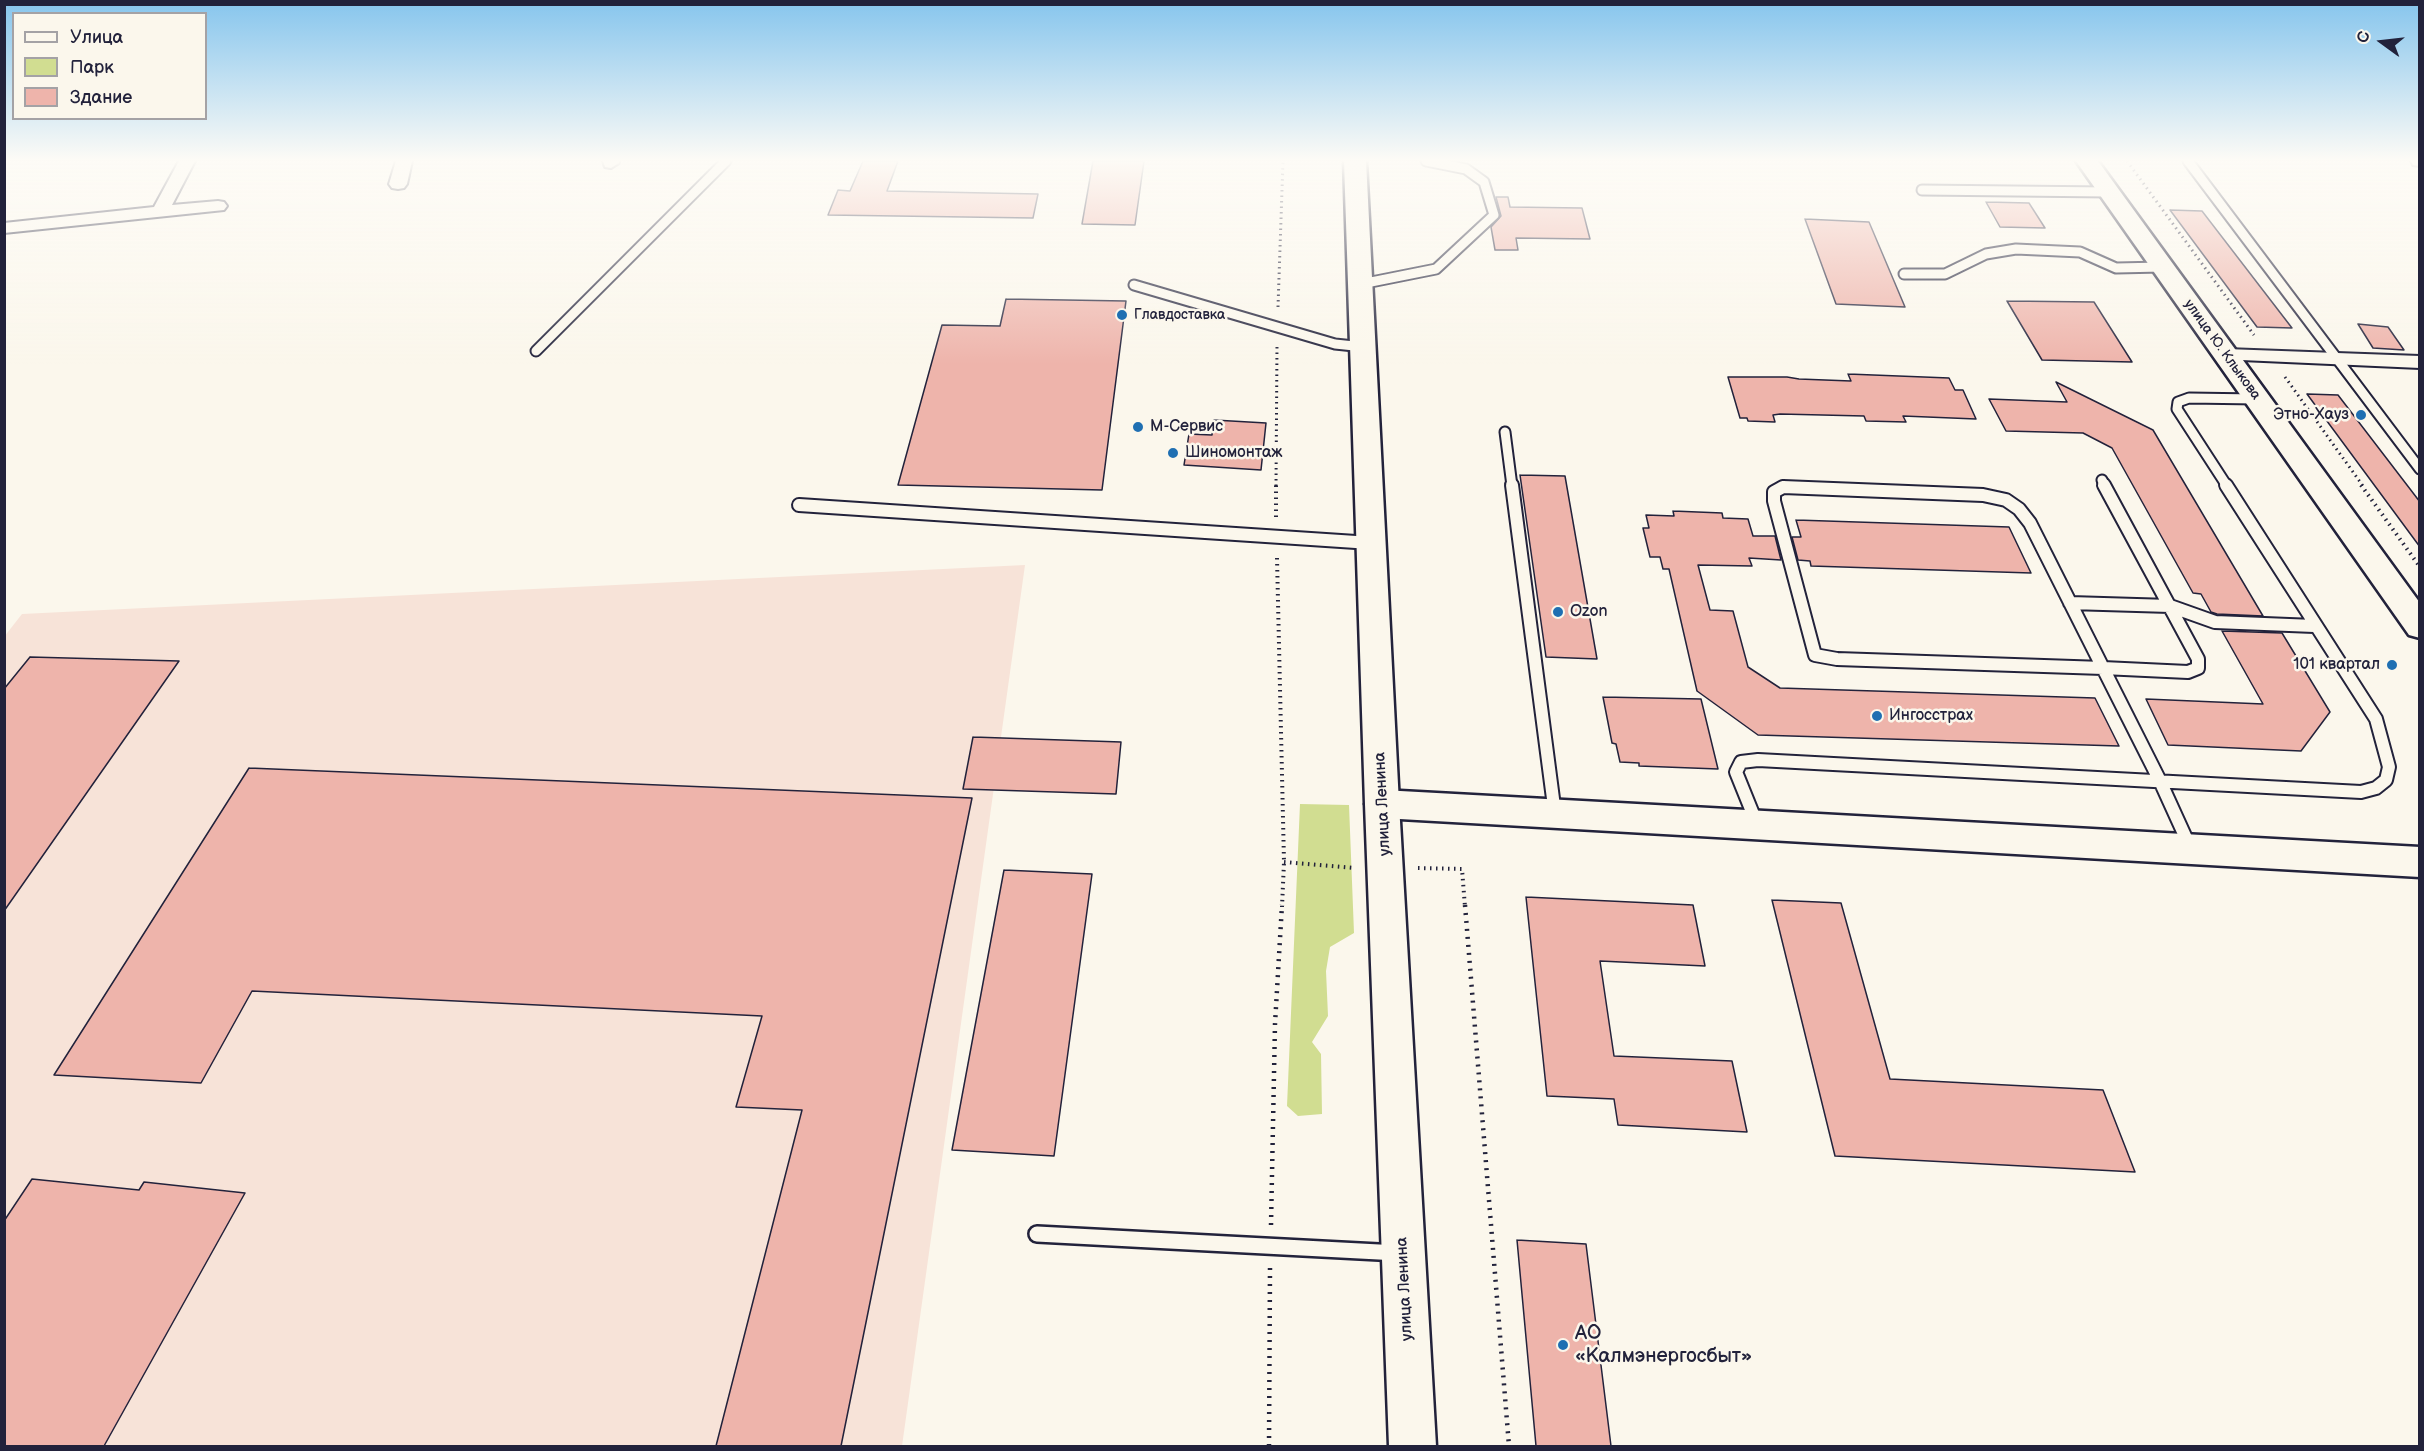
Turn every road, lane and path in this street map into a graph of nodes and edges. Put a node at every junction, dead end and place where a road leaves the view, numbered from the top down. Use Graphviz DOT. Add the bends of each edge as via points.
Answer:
graph roads {
  1 [pos="658,229"];
  2 [pos="1281,229"];
  3 [pos="1359,229"];
  4 [pos="1479,229"];
  5 [pos="2135,229"];
  6 [pos="2238,229"];
  7 [pos="2163,267"];
  8 [pos="1904,274"];
  9 [pos="1361,284"];
  10 [pos="1134,285"];
  11 [pos="1277,327"];
  12 [pos="1365,347"];
  13 [pos="536,351"];
  14 [pos="2226,355"];
  15 [pos="2334,358"];
  16 [pos="2420,362"];
  17 [pos="2257,399"];
  18 [pos="1505,432"];
  19 [pos="2420,469"];
  20 [pos="2102,480"];
  21 [pos="799,505"];
  22 [pos="1276,537"];
  23 [pos="1372,543"];
  24 [pos="2070,603"];
  25 [pos="2170,606"];
  26 [pos="2314,626"];
  27 [pos="2420,627"];
  28 [pos="2103,668"];
  29 [pos="2160,781"];
  30 [pos="1383,804"];
  31 [pos="1555,814"];
  32 [pos="1757,825"];
  33 [pos="2191,849"];
  34 [pos="1284,862"];
  35 [pos="2420,862"];
  36 [pos="1359,868"];
  37 [pos="1418,868"];
  38 [pos="1037,1234"];
  39 [pos="1270,1248"];
  40 [pos="1404,1253"];
  41 [pos="1269,1446"];
  42 [pos="1413,1446"];
  43 [pos="1509,1446"];
  1 -- 13 [label="lane"];
  2 -- 11 [label="path"];
  3 -- 9 [label="main road, улица Ленина"];
  4 -- 9 [label="lane" via="1436,269"];
  5 -- 7 [label="main road, улица Ю. Клыкова"];
  6 -- 15 [label="lane"];
  7 -- 8 [label="lane" via="2116,268 2080,252 2016,249 1986,254 1945,274"];
  7 -- 14 [label="main road, улица Ю. Клыкова"];
  9 -- 12 [label="main road, улица Ленина"];
  10 -- 11 [label="lane"];
  11 -- 12 [label="lane" via="1348,347"];
  11 -- 22 [label="path"];
  12 -- 23 [label="main road, улица Ленина"];
  14 -- 15 [label="street"];
  14 -- 17 [label="main road, улица Ю. Клыкова"];
  15 -- 16 [label="street"];
  15 -- 19 [label="lane"];
  17 -- 26 [label="lane" via="2189,398 2178,402 2177,409"];
  17 -- 27 [label="main road, улица Ю. Клыкова"];
  18 -- 31 [label="lane"];
  20 -- 25 [label="lane"];
  21 -- 22 [label="lane"];
  22 -- 23 [label="lane"];
  22 -- 34 [label="path"];
  23 -- 30 [label="main road, улица Ленина"];
  24 -- 25 [label="lane"];
  24 -- 28 [label="lane"];
  24 -- 28 [label="lane" via="2030,523 2006,500 1983,495 1783,487 1774,492 1815,656"];
  25 -- 26 [label="lane" via="2215,622"];
  25 -- 28 [label="lane" via="2198,659 2198,668 2188,672"];
  26 -- 29 [label="lane" via="2376,719 2389,768 2386,780 2361,792"];
  28 -- 29 [label="lane"];
  29 -- 32 [label="lane" via="1741,762 1736,772"];
  29 -- 33 [label="lane"];
  30 -- 31 [label="main road"];
  30 -- 40 [label="main road, улица Ленина"];
  31 -- 32 [label="main road"];
  32 -- 33 [label="main road"];
  33 -- 35 [label="main road"];
  34 -- 36 [label="path"];
  34 -- 39 [label="path" via="1275,1024"];
  37 -- 43 [label="path" via="1462,869"];
  38 -- 39 [label="lane"];
  39 -- 40 [label="lane"];
  39 -- 41 [label="path"];
  40 -- 42 [label="main road, улица Ленина"];
}
